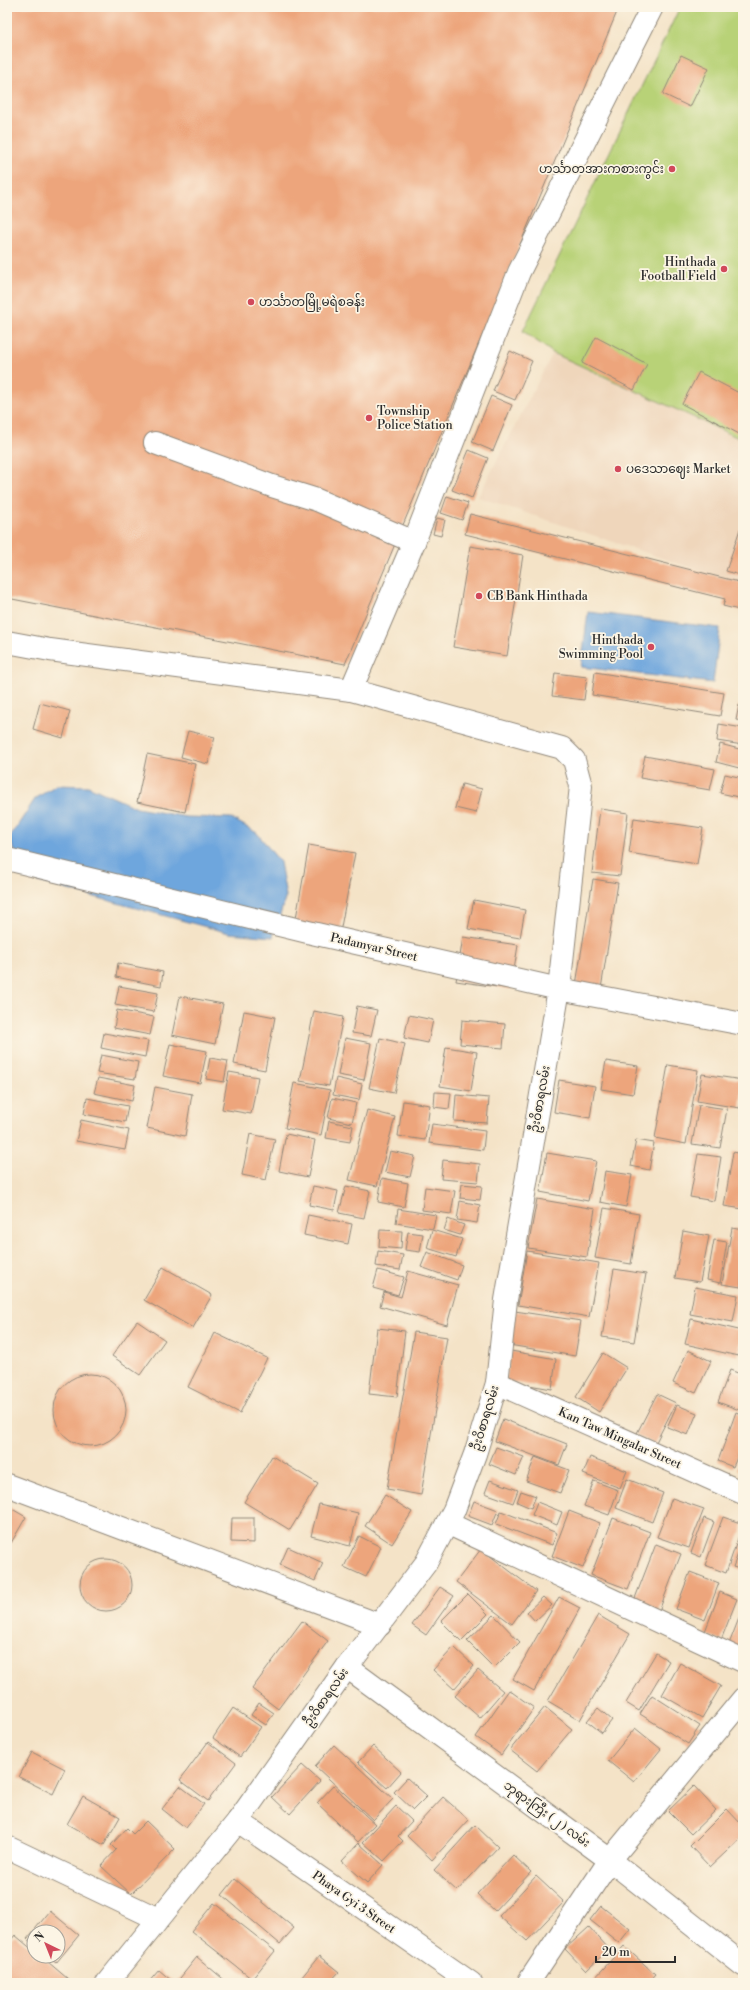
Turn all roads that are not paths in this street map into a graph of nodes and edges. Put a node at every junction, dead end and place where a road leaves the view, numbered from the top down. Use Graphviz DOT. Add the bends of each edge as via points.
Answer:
graph roads {
  1 [pos="652,7"];
  2 [pos="154,443"];
  3 [pos="414,542"];
  4 [pos="7,642"];
  5 [pos="351,690"];
  6 [pos="7,858"];
  7 [pos="559,989"];
  8 [pos="743,1024"];
  9 [pos="497,1383"];
  10 [pos="7,1485"];
  11 [pos="743,1493"];
  12 [pos="447,1522"];
  13 [pos="380,1625"];
  14 [pos="743,1661"];
  15 [pos="347,1667"];
  16 [pos="743,1699"];
  17 [pos="238,1821"];
  18 [pos="7,1847"];
  19 [pos="610,1860"];
  20 [pos="158,1919"];
  21 [pos="743,1965"];
  22 [pos="107,1983"];
  23 [pos="470,1983"];
  24 [pos="528,1983"];
  1 -- 3 [label="street" via="520,272"];
  2 -- 3 [label="street" via="317,500"];
  3 -- 5 [label="street"];
  4 -- 5 [label="street"];
  5 -- 7 [label="street, ဦးဝိစာရလမ်း" via="562,748 574,760 581,786"];
  6 -- 7 [label="street, Padamyar Street" via="305,931"];
  7 -- 8 [label="street, Padamyar Street"];
  7 -- 9 [label="street, ဦးဝိစာရလမ်း" via="506,1300"];
  9 -- 11 [label="street, Kan Taw Mingalar Street"];
  9 -- 12 [label="street, ဦးဝိစာရလမ်း" via="475,1454"];
  10 -- 13 [label="street"];
  12 -- 13 [label="street, ဦးဝိစာရလမ်း" via="426,1563"];
  12 -- 14 [label="street"];
  13 -- 15 [label="street, ဦးဝိစာရလမ်း"];
  15 -- 17 [label="street, ဦးဝိစာရလမ်း"];
  15 -- 19 [label="street, ဘုရားကြီး ( ၂ ) လမ်း"];
  16 -- 19 [label="street"];
  17 -- 20 [label="street, ဦးဝိစာရလမ်း"];
  17 -- 23 [label="street, Phaya Gyi 3 Street"];
  18 -- 20 [label="street"];
  19 -- 21 [label="street, ဘုရားကြီး ( ၂ ) လမ်း"];
  19 -- 24 [label="street"];
  20 -- 22 [label="street, ဦးဝိစာရလမ်း"];
}
